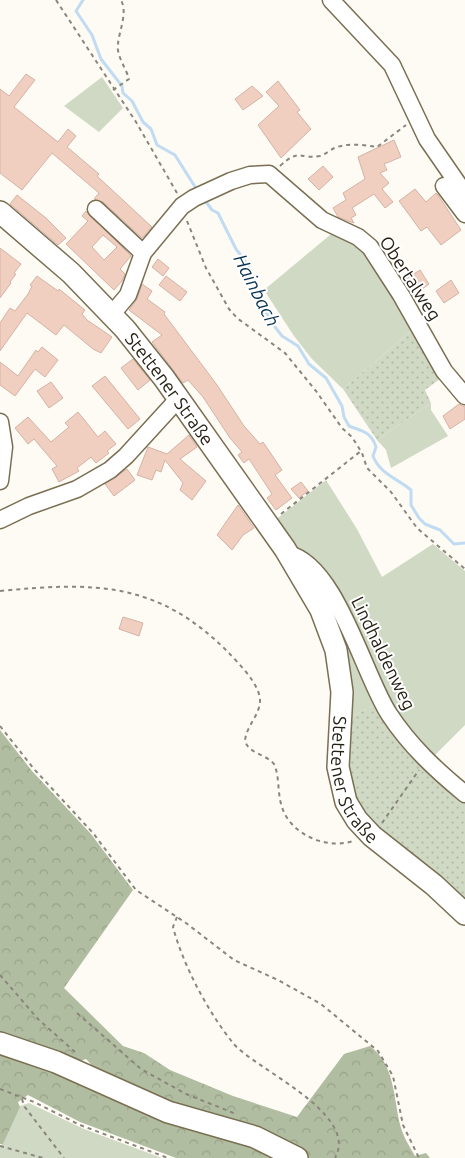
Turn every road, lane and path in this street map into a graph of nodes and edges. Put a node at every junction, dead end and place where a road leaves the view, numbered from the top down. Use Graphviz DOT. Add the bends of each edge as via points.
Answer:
graph roads {
  1 [pos="56,0"];
  2 [pos="121,0"];
  3 [pos="331,0"];
  4 [pos="113,90"];
  5 [pos="417,118"];
  6 [pos="272,175"];
  7 [pos="444,186"];
  8 [pos="465,194"];
  9 [pos="195,198"];
  10 [pos="96,209"];
  11 [pos="0,212"];
  12 [pos="465,214"];
  13 [pos="143,253"];
  14 [pos="112,314"];
  15 [pos="465,396"];
  16 [pos="179,398"];
  17 [pos="0,422"];
  18 [pos="361,451"];
  19 [pos="0,480"];
  20 [pos="0,520"];
  21 [pos="266,526"];
  22 [pos="288,554"];
  23 [pos="465,568"];
  24 [pos="0,592"];
  25 [pos="0,726"];
  26 [pos="427,761"];
  27 [pos="465,794"];
  28 [pos="366,831"];
  29 [pos="465,914"];
  30 [pos="177,917"];
  31 [pos="0,975"];
  32 [pos="77,1013"];
  33 [pos="0,1043"];
  34 [pos="78,1056"];
  35 [pos="0,1089"];
  36 [pos="22,1098"];
  37 [pos="240,1116"];
  38 [pos="0,1146"];
  39 [pos="43,1158"];
  40 [pos="64,1158"];
  41 [pos="168,1158"];
  42 [pos="297,1158"];
  43 [pos="335,1158"];
  44 [pos="418,1158"];
  1 -- 4 [label="path"];
  2 -- 4 [label="path" via="123,20 117,47 129,78"];
  3 -- 5 [label="street" via="392,64"];
  4 -- 9 [label="path" via="147,141"];
  5 -- 6 [label="path" via="377,147 356,145 338,147 316,156 300,154 293,156"];
  5 -- 8 [label="street" via="436,154"];
  6 -- 9 [label="street" via="244,176"];
  6 -- 15 [label="street, Obertalweg" via="322,220 358,237 370,247 447,376"];
  7 -- 12 [label="street"];
  9 -- 13 [label="street"];
  9 -- 18 [label="path" via="190,232 229,309 284,353"];
  10 -- 13 [label="street"];
  11 -- 14 [label="main road, Stettener Straße" via="49,253"];
  13 -- 14 [label="street" via="128,295"];
  14 -- 16 [label="main road, Stettener Straße"];
  16 -- 20 [label="street" via="110,470 77,489"];
  16 -- 21 [label="main road, Stettener Straße"];
  17 -- 19 [label="street" via="4,446"];
  18 -- 21 [label="path"];
  18 -- 23 [label="path" via="367,468 391,492 416,528"];
  21 -- 22 [label="main road, Stettener Straße"];
  22 -- 26 [label="street, Lindhaldenweg" via="302,558 339,607 384,706"];
  22 -- 28 [label="main road, Stettener Straße" via="314,598 334,643 341,676 339,780 350,808"];
  24 -- 28 [label="path" via="67,586 114,589 147,597 178,612 221,645 257,690 260,704 245,741 248,748 274,764 282,807 292,824 307,836 331,842 350,842"];
  25 -- 30 [label="path" via="30,765 93,833 131,885 151,902"];
  26 -- 27 [label="street, Lindhaldenweg"];
  26 -- 28 [label="path" via="381,824"];
  28 -- 29 [label="main road, Stettener Straße"];
  30 -- 43 [label="path" via="173,927 179,946 207,1004 235,1045 316,1105 338,1137"];
  30 -- 44 [label="path" via="234,960 321,1004 376,1049 393,1076 402,1126"];
  31 -- 34 [label="path" via="38,1020"];
  32 -- 37 [label="path" via="141,1069 186,1094"];
  33 -- 42 [label="main road" via="56,1062 168,1112 255,1137"];
  35 -- 36 [label="path"];
  36 -- 40 [label="path" via="24,1106"];
  36 -- 41 [label="path" via="80,1125"];
  38 -- 39 [label="path"];
}
